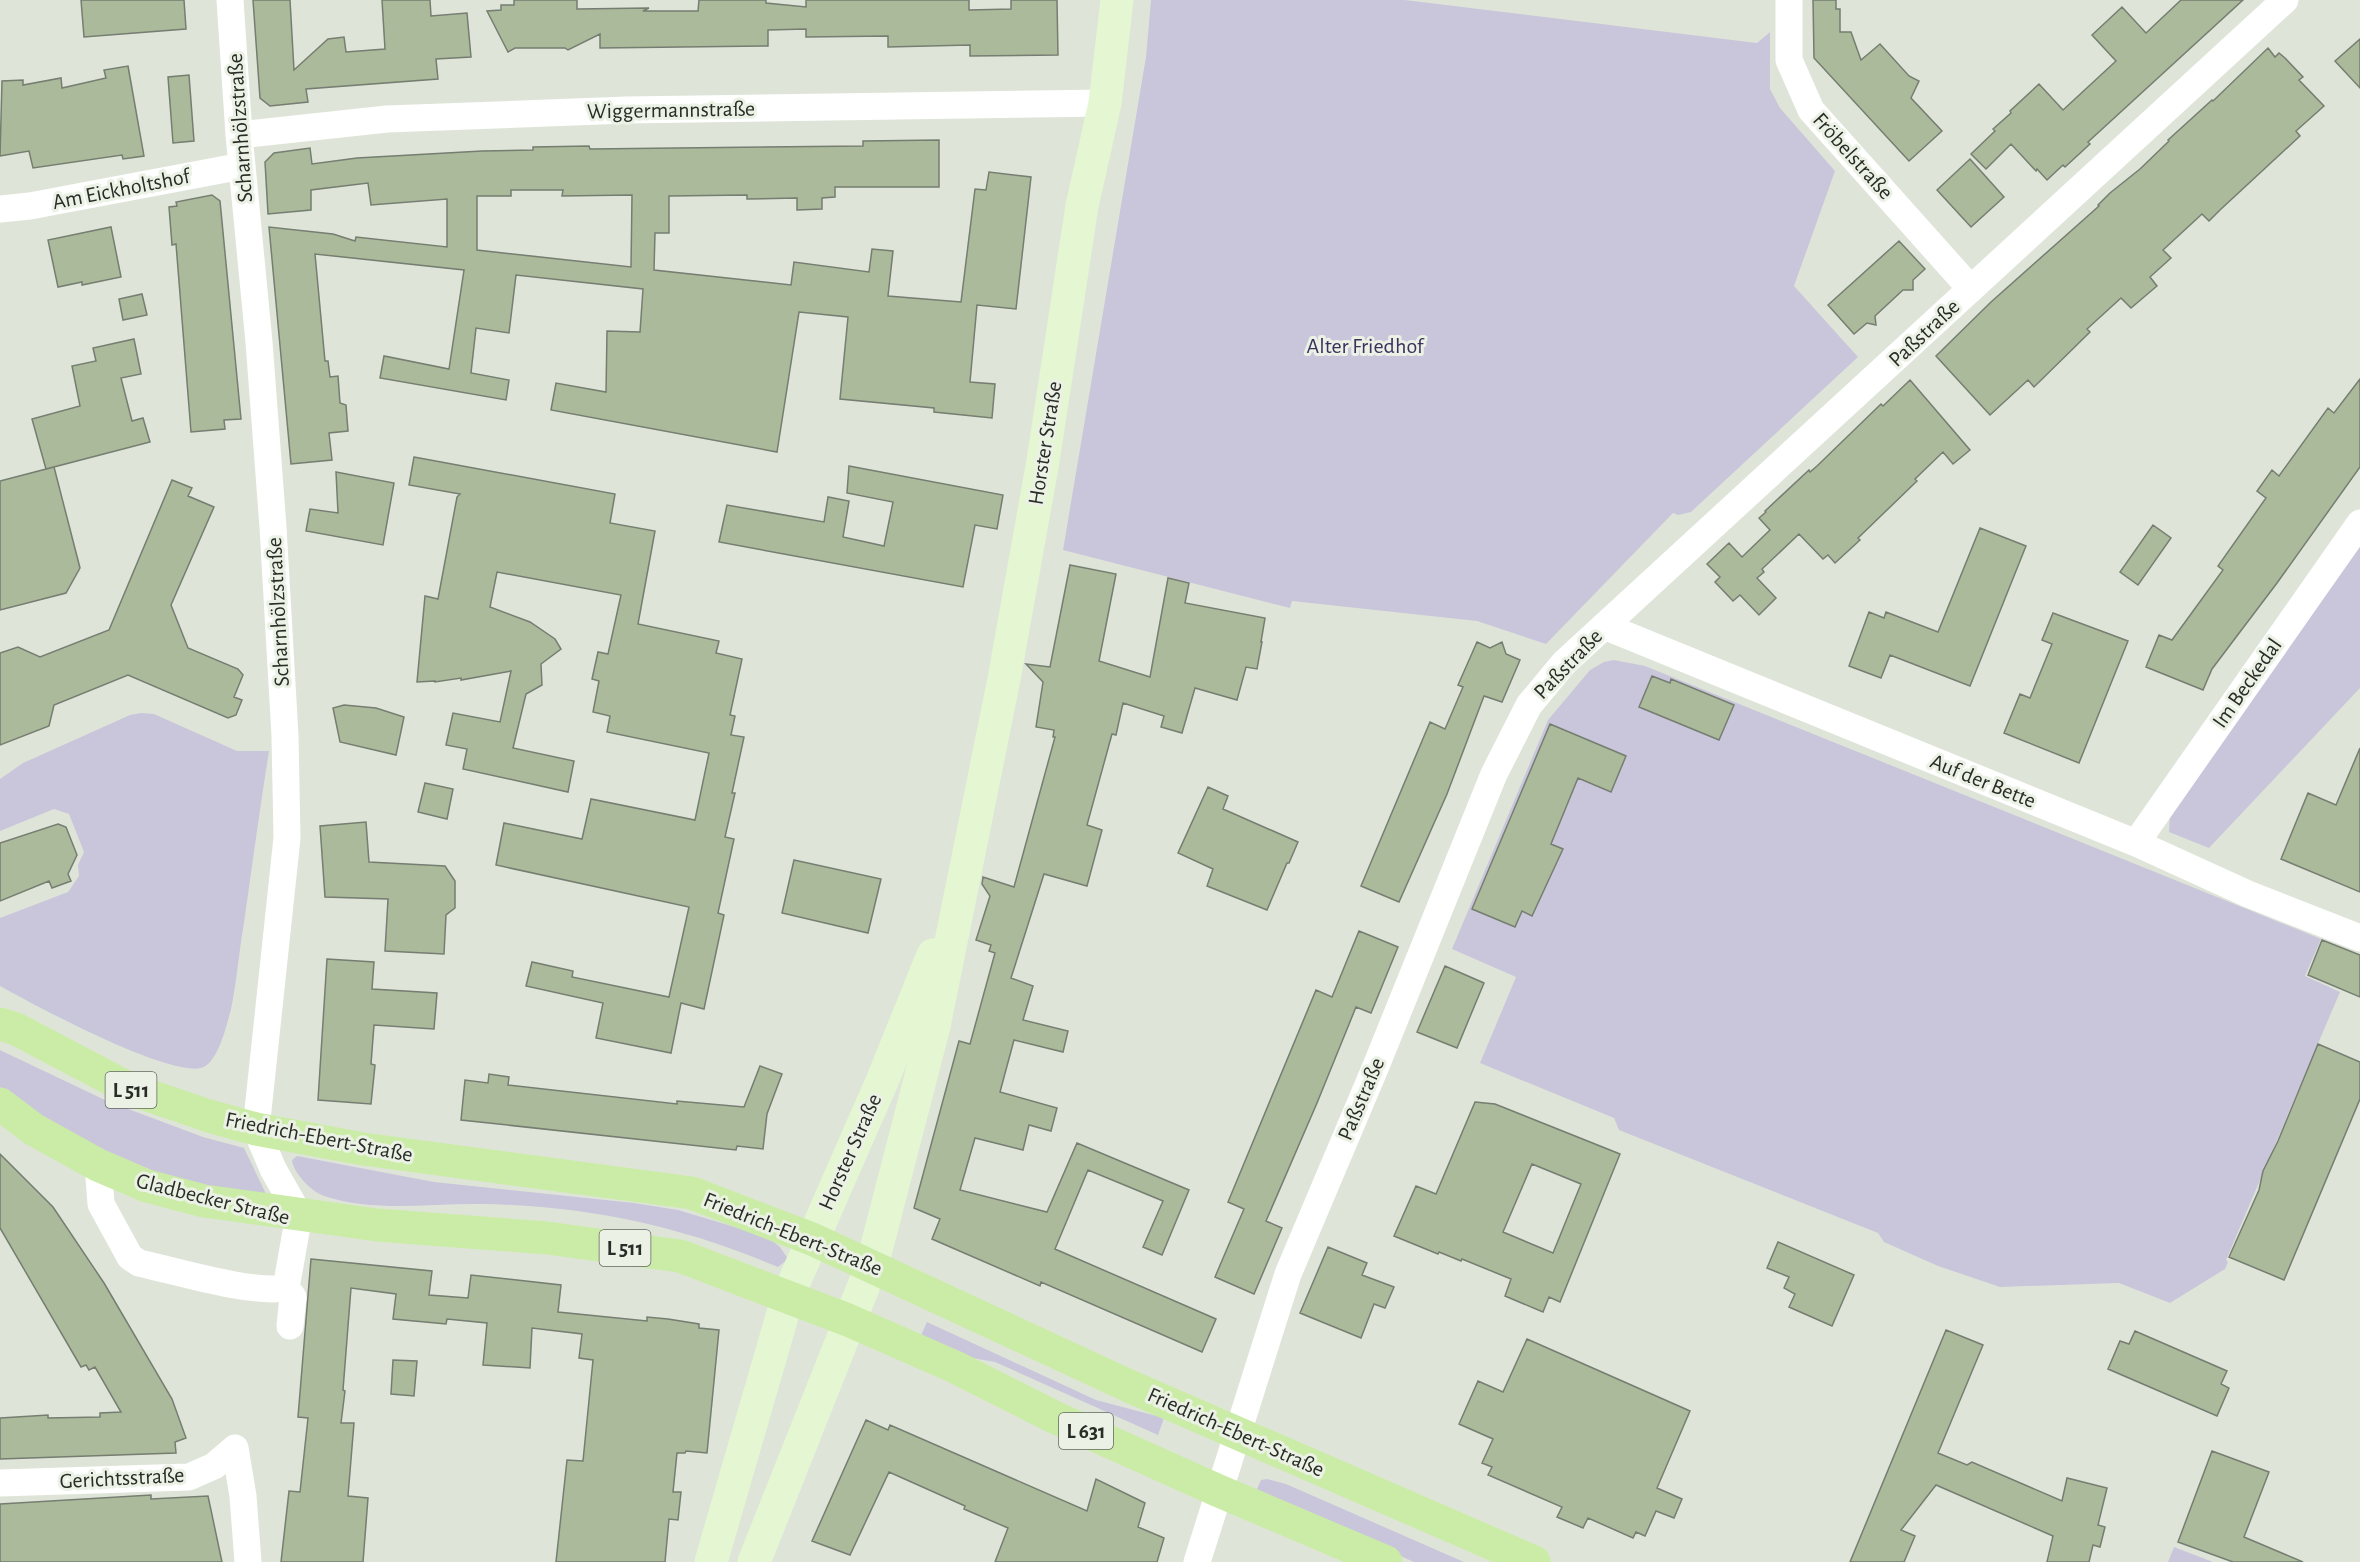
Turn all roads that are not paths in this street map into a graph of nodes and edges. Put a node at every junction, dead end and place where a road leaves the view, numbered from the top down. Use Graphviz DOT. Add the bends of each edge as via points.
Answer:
graph roads {
  1 [pos="230,0"];
  2 [pos="1117,0"];
  3 [pos="1789,0"];
  4 [pos="2286,0"];
  5 [pos="1105,103"];
  6 [pos="238,135"];
  7 [pos="242,166"];
  8 [pos="0,209"];
  9 [pos="1971,289"];
  10 [pos="2360,523"];
  11 [pos="1604,626"];
  12 [pos="2136,843"];
  13 [pos="963,885"];
  14 [pos="2360,938"];
  15 [pos="5,1023"];
  16 [pos="0,1104"];
  17 [pos="256,1129"];
  18 [pos="98,1165"];
  19 [pos="299,1215"];
  20 [pos="812,1239"];
  21 [pos="872,1265"];
  22 [pos="286,1288"];
  23 [pos="788,1296"];
  24 [pos="848,1320"];
  25 [pos="290,1326"];
  26 [pos="1237,1433"];
  27 [pos="0,1483"];
  28 [pos="1220,1491"];
  29 [pos="248,1562"];
  30 [pos="711,1562"];
  31 [pos="754,1562"];
  32 [pos="1197,1562"];
  33 [pos="1386,1562"];
  34 [pos="1534,1562"];
  1 -- 6 [label="street, Scharnhölzstraße"];
  2 -- 5 [label="main road, Horster Straße"];
  3 -- 9 [label="street, Fröbelstraße" via="1789,60 1811,110"];
  4 -- 9 [label="street, Paßstraße"];
  5 -- 6 [label="street, Wiggermannstraße" via="639,110 411,118"];
  5 -- 13 [label="main road, Horster Straße" via="1082,206 1043,461"];
  6 -- 7 [label="street, Scharnhölzstraße"];
  7 -- 8 [label="street, Am Eickholtshof"];
  7 -- 17 [label="street, Scharnhölzstraße" via="276,568 287,804 286,849"];
  9 -- 11 [label="street, Paßstraße"];
  10 -- 12 [label="street, Im Beckedal"];
  11 -- 12 [label="street, Auf der Bette"];
  11 -- 26 [label="street, Paßstraße" via="1545,683 1529,705 1494,774 1288,1274"];
  12 -- 14 [label="street, Auf der Bette" via="2248,894"];
  13 -- 20 [label="main road, Horster Straße"];
  13 -- 21 [label="main road, Horster Straße" via="934,1026"];
  15 -- 17 [label="main road, Friedrich-Ebert-Straße / L 511" via="130,1089"];
  16 -- 18 [label="main road, Gladbecker Straße / L 511" via="33,1129"];
  17 -- 19 [label="street, Scharnhölzstraße"];
  17 -- 20 [label="main road, Friedrich-Ebert-Straße / L 511" via="363,1149 692,1193"];
  18 -- 19 [label="main road, Gladbecker Straße / L 511" via="147,1186 191,1198"];
  18 -- 22 [label="street, Gladbecker Straße" via="101,1204 127,1263 225,1282"];
  19 -- 22 [label="street, Gladbecker Straße"];
  19 -- 23 [label="main road, L 511" via="377,1226 547,1238 680,1256"];
  20 -- 21 [label="main road, Friedrich-Ebert-Straße / L 511"];
  20 -- 23 [label="main road, Horster Straße"];
  21 -- 24 [label="main road, Horster Straße"];
  21 -- 26 [label="main road, Friedrich-Ebert-Straße / L 631" via="1021,1337"];
  22 -- 25 [label="street, Gladbecker Straße" via="293,1297"];
  23 -- 24 [label="main road, L 511"];
  23 -- 30 [label="main road, Horster Straße"];
  24 -- 28 [label="main road, L 631"];
  24 -- 31 [label="main road, Horster Straße"];
  26 -- 28 [label="street, Paßstraße"];
  26 -- 34 [label="main road, Friedrich-Ebert-Straße / L 631"];
  27 -- 29 [label="street, Gerichtsstraße" via="189,1477 214,1466 234,1448 243,1496"];
  28 -- 32 [label="street, Paßstraße"];
  28 -- 33 [label="main road, L 631"];
}
